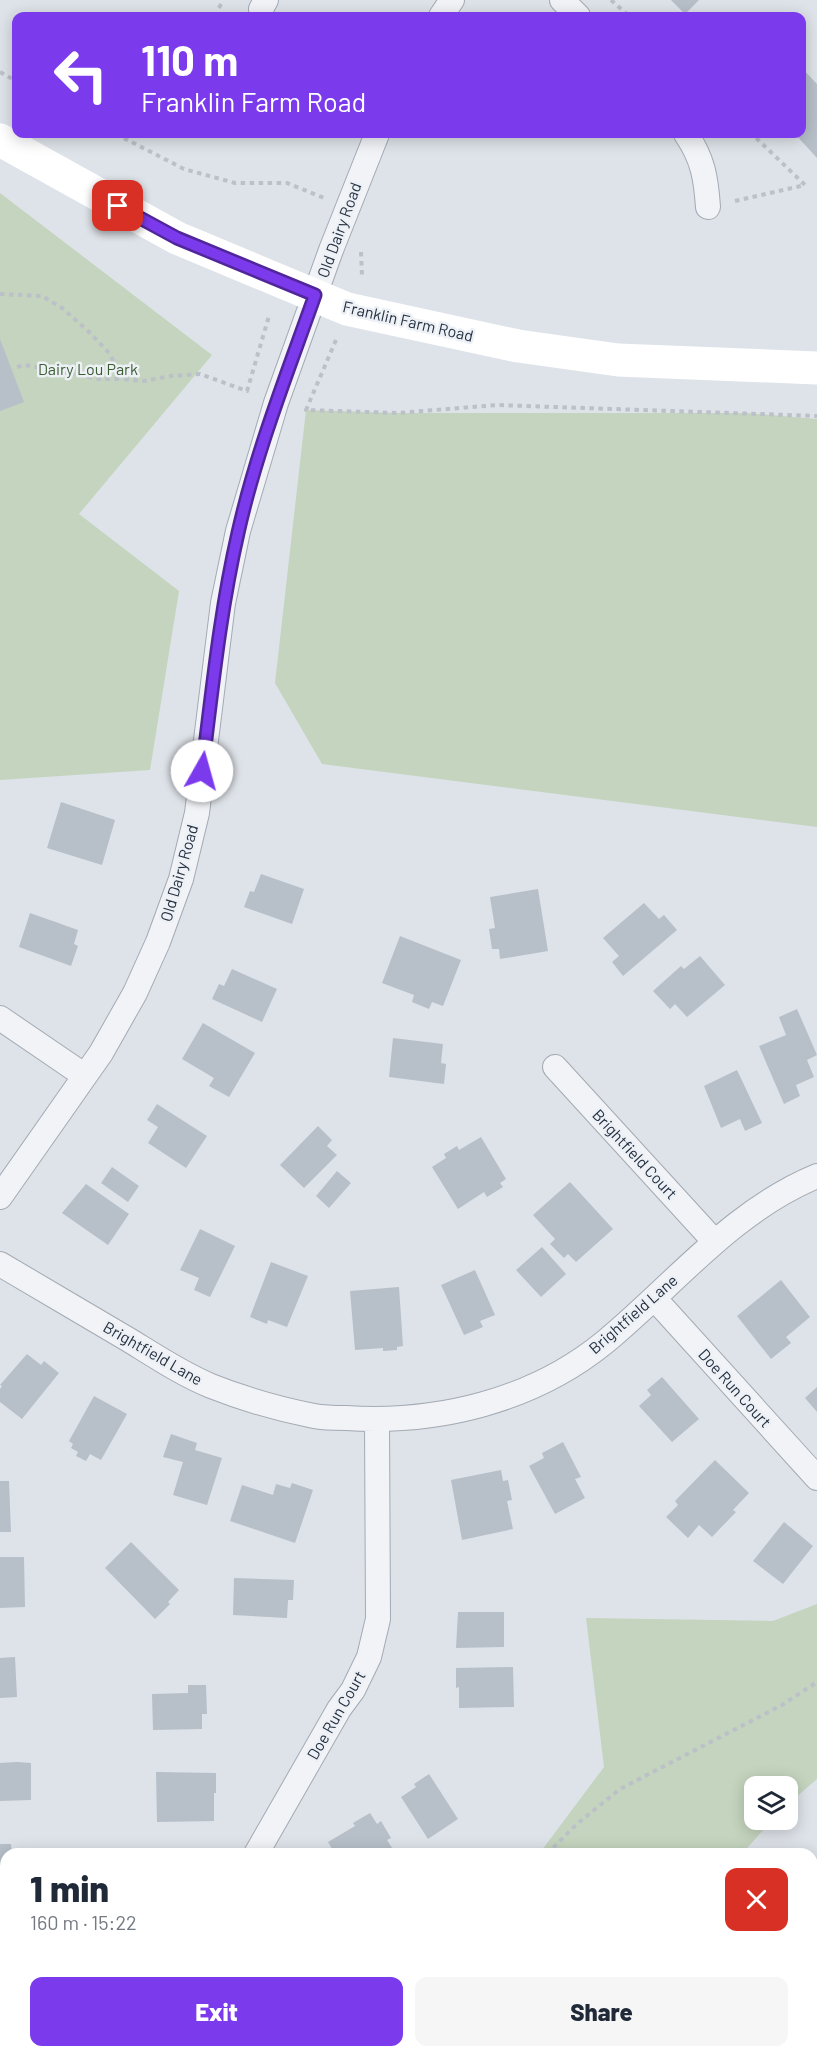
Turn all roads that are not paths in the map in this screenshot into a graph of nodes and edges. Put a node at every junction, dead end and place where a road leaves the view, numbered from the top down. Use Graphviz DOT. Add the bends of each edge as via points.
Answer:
graph roads {
  1 [pos="562,0"];
  2 [pos="574,12"];
  3 [pos="375,138"];
  4 [pos="689,138"];
  5 [pos="0,140"];
  6 [pos="708,207"];
  7 [pos="315,295"];
  8 [pos="817,368"];
  9 [pos="0,1018"];
  10 [pos="555,1067"];
  11 [pos="85,1076"];
  12 [pos="817,1176"];
  13 [pos="0,1197"];
  14 [pos="715,1242"];
  15 [pos="0,1264"];
  16 [pos="654,1298"];
  17 [pos="376,1420"];
  18 [pos="817,1478"];
  19 [pos="259,1848"];
  1 -- 2 [label="street"];
  3 -- 7 [label="street, Old Dairy Road"];
  4 -- 6 [label="street" via="706,176"];
  5 -- 7 [label="main road, Franklin Farm Road" via="177,238"];
  7 -- 8 [label="main road, Franklin Farm Road" via="347,309 540,349 618,360"];
  7 -- 11 [label="street, Old Dairy Road" via="276,403 238,531 224,603 197,813 181,879 135,993"];
  9 -- 11 [label="street"];
  10 -- 14 [label="street, Brightfield Court"];
  11 -- 13 [label="street, Old Dairy Road"];
  12 -- 14 [label="street, Brightfield Lane" via="752,1212"];
  14 -- 16 [label="street, Brightfield Lane"];
  15 -- 17 [label="street, Brightfield Lane" via="209,1385 262,1404 316,1416"];
  16 -- 17 [label="street, Brightfield Lane" via="587,1355 515,1394 427,1416"];
  16 -- 18 [label="street, Doe Run Court"];
  17 -- 19 [label="street, Doe Run Court" via="378,1619 369,1657"];
}
